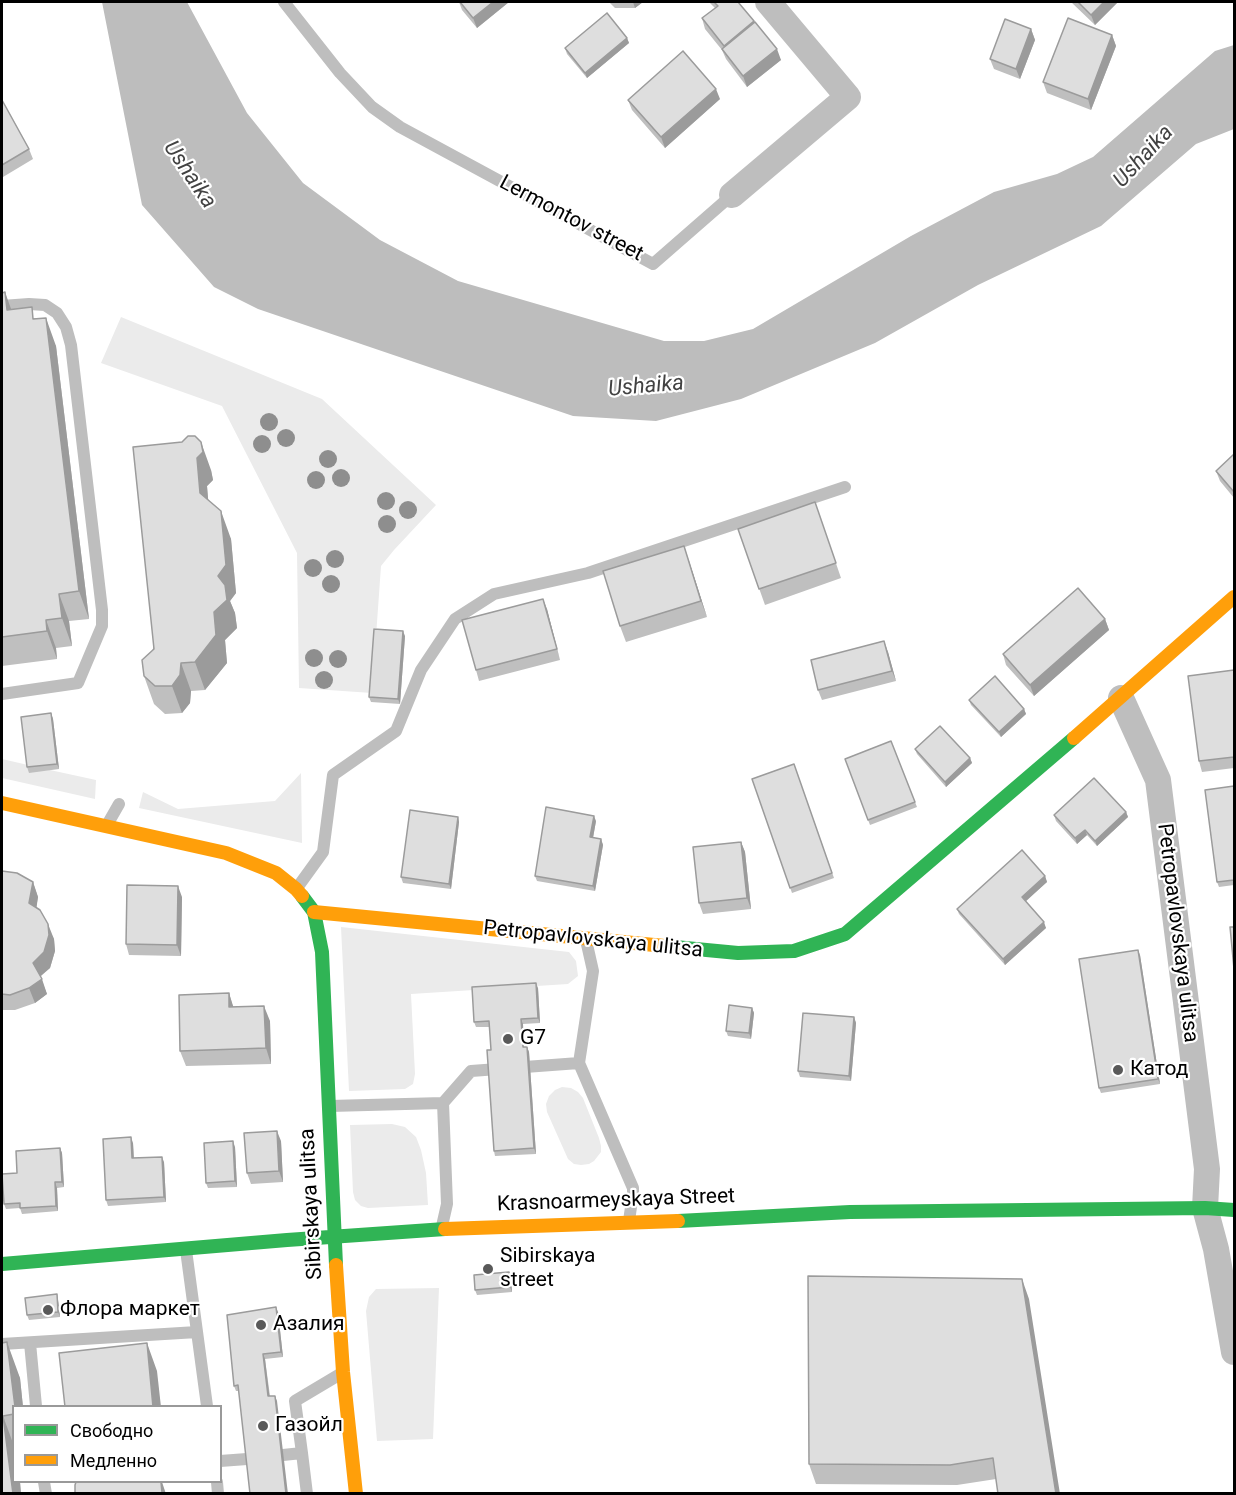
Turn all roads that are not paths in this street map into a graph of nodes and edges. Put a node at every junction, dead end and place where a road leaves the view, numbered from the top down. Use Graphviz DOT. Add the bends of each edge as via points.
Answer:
graph roads {
  1 [pos="284,2"];
  2 [pos="768,2"];
  3 [pos="732,195"];
  4 [pos="2,306"];
  5 [pos="845,487"];
  6 [pos="1234,597"];
  7 [pos="2,694"];
  8 [pos="1121,698"];
  9 [pos="2,803"];
  10 [pos="119,804"];
  11 [pos="107,826"];
  12 [pos="296,889"];
  13 [pos="314,912"];
  14 [pos="586,939"];
  15 [pos="579,1063"];
  16 [pos="443,1103"];
  17 [pos="328,1106"];
  18 [pos="1205,1208"];
  19 [pos="1234,1210"];
  20 [pos="628,1223"];
  21 [pos="441,1230"];
  22 [pos="334,1237"];
  23 [pos="186,1249"];
  24 [pos="2,1264"];
  25 [pos="197,1332"];
  26 [pos="30,1343"];
  27 [pos="2,1344"];
  28 [pos="1234,1352"];
  29 [pos="343,1372"];
  30 [pos="36,1405"];
  31 [pos="207,1405"];
  32 [pos="302,1453"];
  33 [pos="284,1455"];
  34 [pos="247,1459"];
  35 [pos="222,1461"];
  36 [pos="307,1494"];
  37 [pos="356,1494"];
  1 -- 3 [label="lane, Lermontov street" via="340,73 390,120 653,264"];
  2 -- 3 [label="street, Lermontov street" via="848,97"];
  4 -- 7 [label="lane" via="45,305 57,313 66,327 102,626 78,683"];
  5 -- 12 [label="lane" via="588,573 494,594 455,619 421,670 396,731 333,775 323,852"];
  6 -- 8 [label="main road, Petropavlovskaya ulitsa"];
  8 -- 14 [label="main road, Petropavlovskaya ulitsa" via="845,934 794,951 738,954"];
  8 -- 18 [label="street, Petropavlovskaya ulitsa" via="1158,780 1207,1169"];
  9 -- 11 [label="main road"];
  10 -- 11 [label="lane"];
  11 -- 12 [label="main road" via="226,853 276,873"];
  12 -- 13 [label="main road"];
  13 -- 14 [label="main road, Petropavlovskaya ulitsa"];
  13 -- 17 [label="main road, Sibirskaya ulitsa" via="322,952"];
  14 -- 15 [label="lane" via="593,971"];
  15 -- 16 [label="lane" via="471,1071"];
  15 -- 20 [label="lane" via="633,1188"];
  16 -- 17 [label="lane"];
  16 -- 21 [label="lane" via="447,1204"];
  17 -- 22 [label="main road, Sibirskaya ulitsa"];
  18 -- 19 [label="main road, Krasnoarmeyskaya Street"];
  18 -- 20 [label="main road, Krasnoarmeyskaya Street" via="850,1212"];
  18 -- 28 [label="street, Petropavlovskaya ulitsa"];
  20 -- 21 [label="main road, Krasnoarmeyskaya Street"];
  21 -- 22 [label="main road, Krasnoarmeyskaya Street"];
  22 -- 23 [label="main road, Krasnoarmeyskaya Street"];
  22 -- 29 [label="main road, Sibirskaya ulitsa"];
  23 -- 24 [label="main road, Krasnoarmeyskaya Street"];
  23 -- 25 [label="lane"];
  25 -- 26 [label="lane"];
  25 -- 31 [label="lane"];
  26 -- 27 [label="lane"];
  26 -- 30 [label="lane"];
  29 -- 32 [label="lane" via="295,1401"];
  29 -- 37 [label="main road, Sibirskaya ulitsa"];
  32 -- 33 [label="lane"];
  32 -- 36 [label="lane"];
  34 -- 35 [label="lane"];
}
